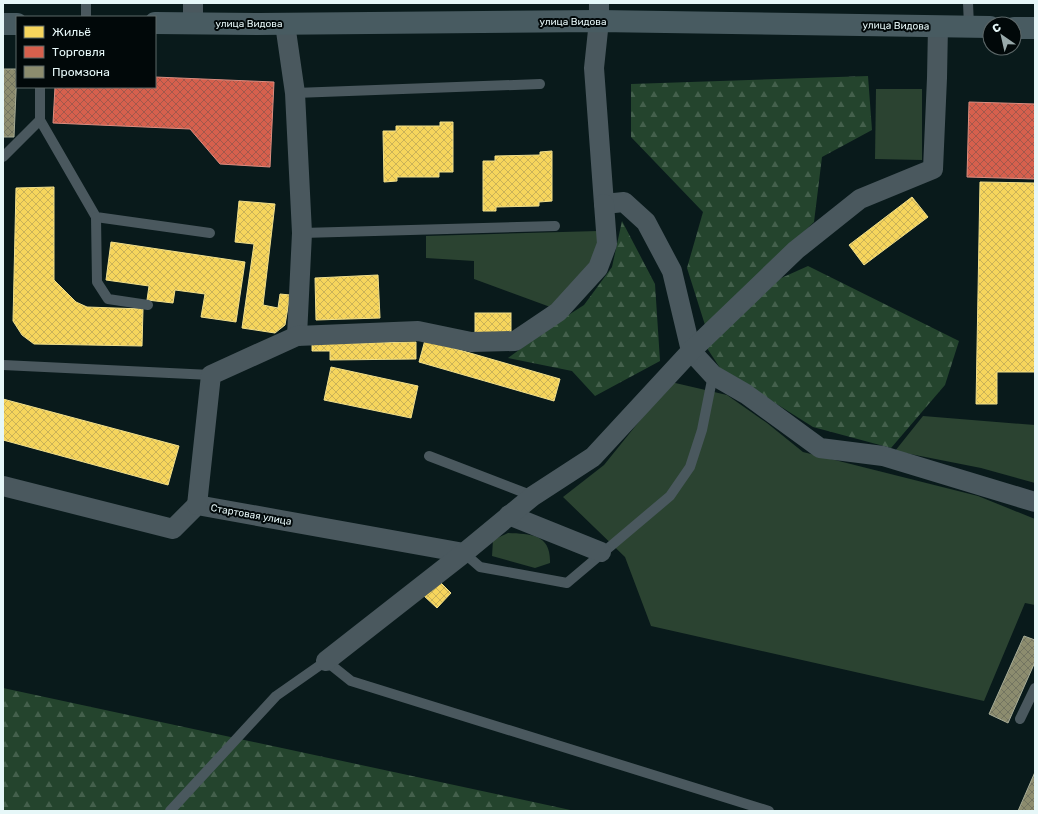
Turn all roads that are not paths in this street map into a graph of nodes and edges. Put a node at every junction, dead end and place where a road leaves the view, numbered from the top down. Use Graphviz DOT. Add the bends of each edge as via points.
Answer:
graph roads {
  1 [pos="86,3"];
  2 [pos="968,3"];
  3 [pos="599,12"];
  4 [pos="193,13"];
  5 [pos="86,16"];
  6 [pos="156,23"];
  7 [pos="3,24"];
  8 [pos="16,24"];
  9 [pos="285,24"];
  10 [pos="938,26"];
  11 [pos="979,27"];
  12 [pos="1022,28"];
  13 [pos="1035,28"];
  14 [pos="540,84"];
  15 [pos="40,88"];
  16 [pos="295,93"];
  17 [pos="40,120"];
  18 [pos="3,157"];
  19 [pos="604,204"];
  20 [pos="96,217"];
  21 [pos="555,226"];
  22 [pos="210,233"];
  23 [pos="302,233"];
  24 [pos="148,305"];
  25 [pos="297,336"];
  26 [pos="691,351"];
  27 [pos="3,365"];
  28 [pos="211,375"];
  29 [pos="713,375"];
  30 [pos="429,456"];
  31 [pos="3,486"];
  32 [pos="533,496"];
  33 [pos="1035,502"];
  34 [pos="198,505"];
  35 [pos="509,516"];
  36 [pos="602,552"];
  37 [pos="464,553"];
  38 [pos="326,661"];
  39 [pos="1035,688"];
  40 [pos="1020,719"];
  41 [pos="170,811"];
  42 [pos="769,811"];
  1 -- 5 [label="lane"];
  2 -- 11 [label="lane"];
  3 -- 9 [label="street, улица Видова"];
  3 -- 10 [label="street, улица Видова"];
  3 -- 19 [label="street" via="594,68"];
  4 -- 6 [label="street, улица Видова"];
  4 -- 9 [label="street, улица Видова"];
  7 -- 8 [label="street"];
  9 -- 16 [label="street"];
  10 -- 11 [label="street, улица Видова"];
  10 -- 26 [label="street" via="933,169 860,199 796,250"];
  12 -- 13 [label="street"];
  14 -- 16 [label="lane"];
  15 -- 17 [label="lane"];
  16 -- 23 [label="street"];
  17 -- 18 [label="lane"];
  17 -- 20 [label="lane"];
  19 -- 25 [label="street" via="608,244 598,268 558,312 515,341 470,342 418,331"];
  19 -- 26 [label="street" via="624,202 646,222 672,271"];
  20 -- 22 [label="lane"];
  20 -- 24 [label="lane" via="97,282 108,299"];
  21 -- 23 [label="lane"];
  23 -- 25 [label="street"];
  25 -- 28 [label="street"];
  26 -- 29 [label="street"];
  26 -- 32 [label="street" via="593,457"];
  27 -- 28 [label="lane"];
  28 -- 34 [label="street"];
  29 -- 33 [label="street" via="746,394 820,448 883,456"];
  29 -- 36 [label="lane" via="702,430 690,467 670,496"];
  30 -- 32 [label="lane"];
  31 -- 34 [label="street, Стартовая улица" via="173,529"];
  32 -- 35 [label="street"];
  34 -- 37 [label="street, Стартовая улица"];
  35 -- 36 [label="street"];
  35 -- 37 [label="street"];
  36 -- 37 [label="lane" via="567,583 480,567"];
  37 -- 38 [label="street"];
  38 -- 41 [label="lane" via="276,696"];
  38 -- 42 [label="lane" via="351,681"];
  39 -- 40 [label="lane"];
}
